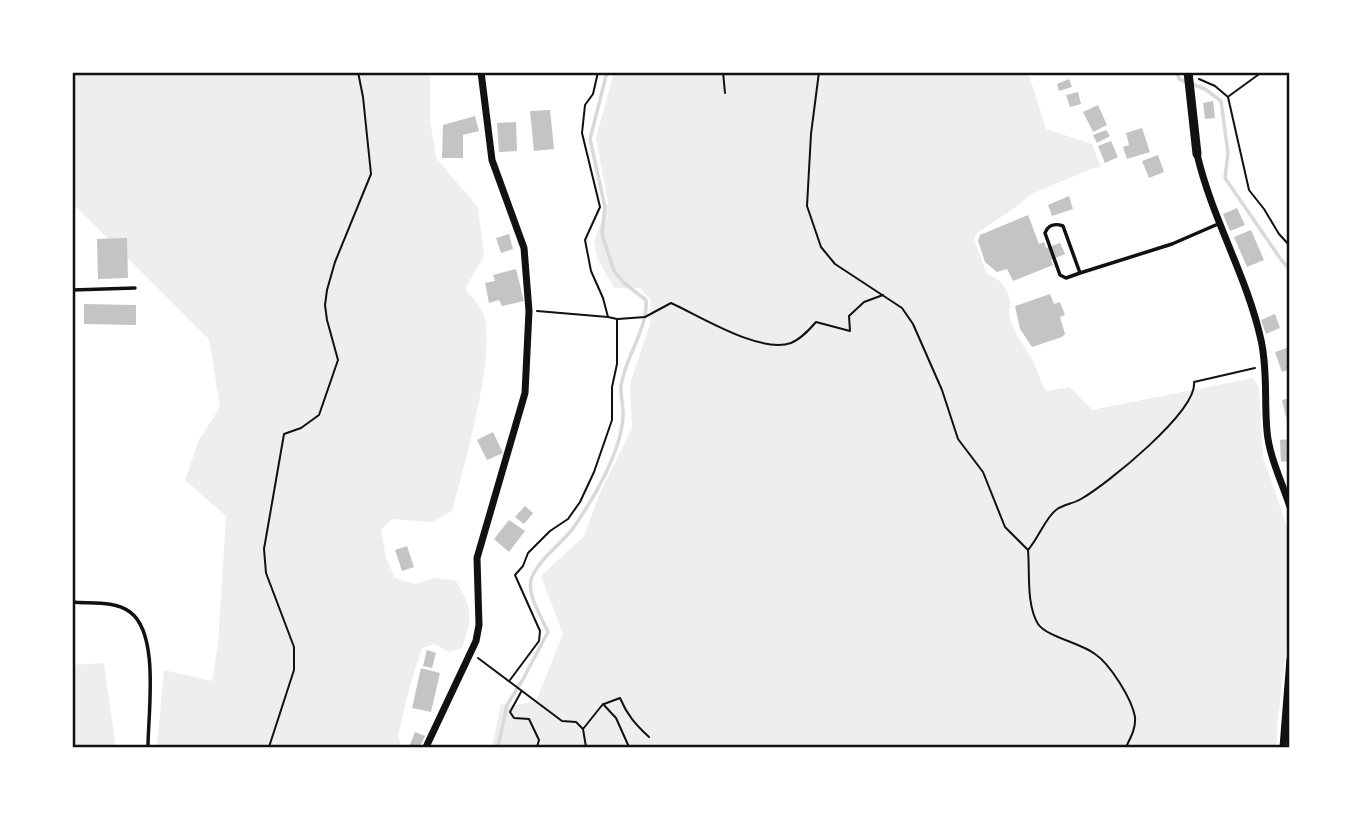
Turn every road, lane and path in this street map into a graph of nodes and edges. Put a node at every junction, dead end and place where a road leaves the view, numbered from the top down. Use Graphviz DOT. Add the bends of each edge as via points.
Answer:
graph roads {
  1 [pos="358,72"];
  2 [pos="481,72"];
  3 [pos="598,72"];
  4 [pos="723,72"];
  5 [pos="819,72"];
  6 [pos="1262,72"];
  7 [pos="1189,73"];
  8 [pos="725,93"];
  9 [pos="1228,97"];
  10 [pos="1197,155"];
  11 [pos="1219,223"];
  12 [pos="1290,246"];
  13 [pos="1080,273"];
  14 [pos="135,288"];
  15 [pos="72,290"];
  16 [pos="883,295"];
  17 [pos="529,311"];
  18 [pos="608,317"];
  19 [pos="617,320"];
  20 [pos="1266,366"];
  21 [pos="1290,507"];
  22 [pos="1028,550"];
  23 [pos="72,602"];
  24 [pos="472,653"];
  25 [pos="1290,659"];
  26 [pos="510,680"];
  27 [pos="522,691"];
  28 [pos="603,704"];
  29 [pos="583,729"];
  30 [pos="649,737"];
  31 [pos="148,747"];
  32 [pos="269,747"];
  33 [pos="426,747"];
  34 [pos="537,747"];
  35 [pos="586,747"];
  36 [pos="629,747"];
  37 [pos="1126,747"];
  38 [pos="1283,747"];
  1 -- 32 [label="path" via="370,174 327,290 327,320 338,360 319,415 284,434 266,530 266,573 294,647 293,670"];
  2 -- 17 [label="street" via="492,160 524,248"];
  3 -- 18 [label="path" via="585,106 582,133 600,207 585,240"];
  4 -- 8 [label="path"];
  5 -- 16 [label="path" via="807,206 821,247 835,264"];
  6 -- 9 [label="path"];
  7 -- 9 [label="path"];
  7 -- 10 [label="street"];
  9 -- 12 [label="path" via="1249,190"];
  10 -- 11 [label="street"];
  11 -- 13 [label="lane" via="1172,244"];
  11 -- 20 [label="street" via="1241,273"];
  13 -- 13 [label="lane" via="1063,226 1054,224 1045,233 1060,275 1066,278"];
  14 -- 15 [label="lane"];
  16 -- 19 [label="path" via="864,302 849,316 850,331 816,322 793,342 782,345 741,335 671,303 645,317"];
  16 -- 22 [label="path" via="902,308 913,324 958,439 983,472 1005,527"];
  17 -- 18 [label="path"];
  17 -- 24 [label="street" via="525,393 477,558 479,625"];
  18 -- 19 [label="path"];
  19 -- 26 [label="path" via="612,420 594,471 568,519 528,553 514,575 540,631 539,641"];
  20 -- 21 [label="street" via="1267,433"];
  20 -- 22 [label="path" via="1194,382 1193,396 1142,453 1080,500 1054,511"];
  22 -- 37 [label="path" via="1032,605 1039,626 1096,654 1109,667 1135,716"];
  23 -- 31 [label="lane" via="112,604 130,612 143,627 149,661"];
  24 -- 26 [label="path"];
  24 -- 33 [label="street"];
  25 -- 38 [label="street"];
  26 -- 27 [label="path"];
  27 -- 29 [label="path" via="562,721 576,722"];
  27 -- 34 [label="path" via="510,712 514,719 528,719 539,740"];
  28 -- 29 [label="path"];
  28 -- 30 [label="path" via="620,698 626,712"];
  28 -- 36 [label="path"];
  29 -- 35 [label="path"];
}
